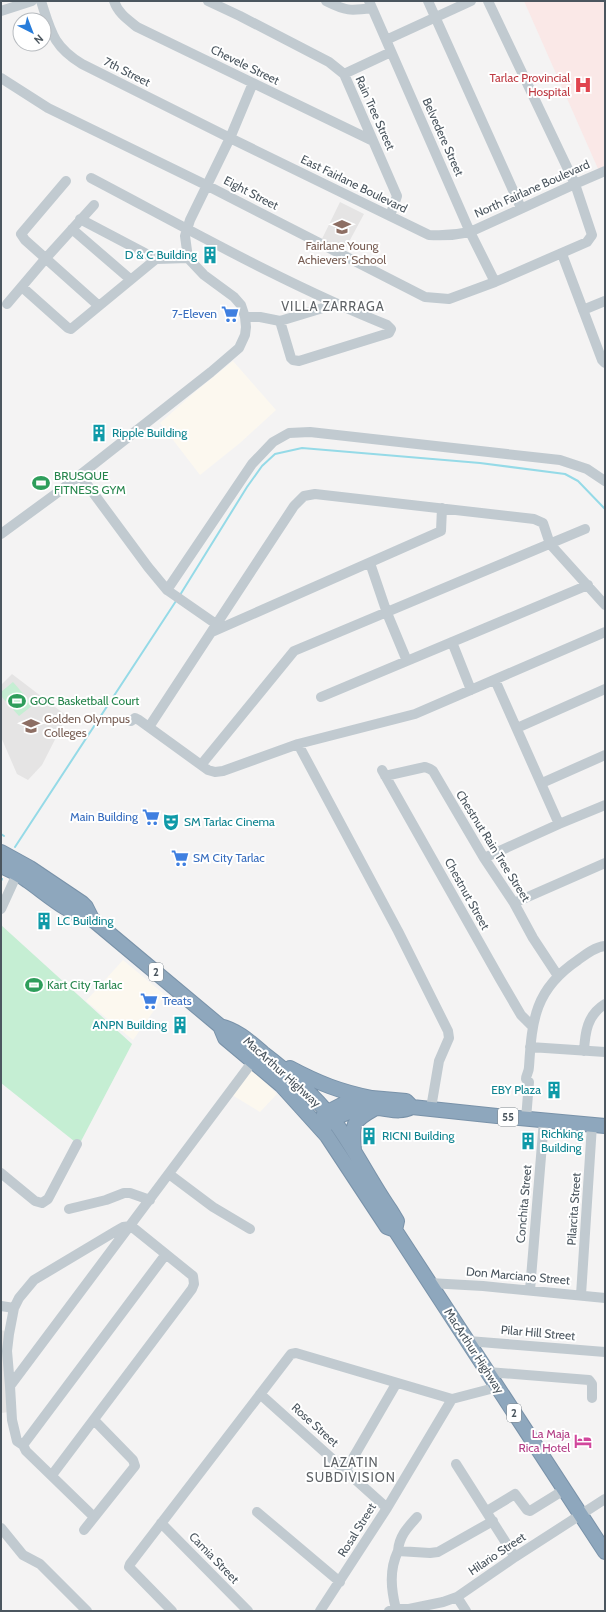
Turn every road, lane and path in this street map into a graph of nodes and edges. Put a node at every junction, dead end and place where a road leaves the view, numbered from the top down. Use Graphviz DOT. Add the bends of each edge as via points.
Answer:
graph roads {
  1 [pos="32,1"];
  2 [pos="40,1"];
  3 [pos="114,1"];
  4 [pos="208,1"];
  5 [pos="326,1"];
  6 [pos="428,1"];
  7 [pos="471,1"];
  8 [pos="488,1"];
  9 [pos="370,4"];
  10 [pos="1,11"];
  11 [pos="435,18"];
  12 [pos="386,40"];
  13 [pos="391,52"];
  14 [pos="344,74"];
  15 [pos="1,78"];
  16 [pos="254,83"];
  17 [pos="230,138"];
  18 [pos="373,141"];
  19 [pos="605,171"];
  20 [pos="91,178"];
  21 [pos="66,181"];
  22 [pos="575,184"];
  23 [pos="206,185"];
  24 [pos="94,204"];
  25 [pos="521,208"];
  26 [pos="390,216"];
  27 [pos="80,219"];
  28 [pos="72,229"];
  29 [pos="186,230"];
  30 [pos="470,232"];
  31 [pos="562,254"];
  32 [pos="46,258"];
  33 [pos="188,258"];
  34 [pos="156,259"];
  35 [pos="130,279"];
  36 [pos="495,282"];
  37 [pos="22,287"];
  38 [pos="605,301"];
  39 [pos="8,304"];
  40 [pos="336,304"];
  41 [pos="99,306"];
  42 [pos="583,310"];
  43 [pos="246,317"];
  44 [pos="280,321"];
  45 [pos="605,363"];
  46 [pos="80,475"];
  47 [pos="605,481"];
  48 [pos="442,508"];
  49 [pos="585,529"];
  50 [pos="1,534"];
  51 [pos="550,544"];
  52 [pos="370,563"];
  53 [pos="588,586"];
  54 [pos="169,591"];
  55 [pos="605,605"];
  56 [pos="387,613"];
  57 [pos="214,628"];
  58 [pos="605,632"];
  59 [pos="452,642"];
  60 [pos="407,661"];
  61 [pos="495,680"];
  62 [pos="605,689"];
  63 [pos="471,690"];
  64 [pos="321,697"];
  65 [pos="130,721"];
  66 [pos="149,727"];
  67 [pos="517,728"];
  68 [pos="298,744"];
  69 [pos="605,755"];
  70 [pos="201,764"];
  71 [pos="384,773"];
  72 [pos="542,783"];
  73 [pos="605,805"];
  74 [pos="560,824"];
  75 [pos="1,852"];
  76 [pos="484,858"];
  77 [pos="605,863"];
  78 [pos="1,866"];
  79 [pos="17,874"];
  80 [pos="514,903"];
  81 [pos="1,909"];
  82 [pos="92,919"];
  83 [pos="605,946"];
  84 [pos="558,976"];
  85 [pos="605,1004"];
  86 [pos="220,1026"];
  87 [pos="533,1027"];
  88 [pos="530,1047"];
  89 [pos="584,1051"];
  90 [pos="605,1052"];
  91 [pos="270,1058"];
  92 [pos="253,1061"];
  93 [pos="373,1103"];
  94 [pos="431,1108"];
  95 [pos="329,1115"];
  96 [pos="526,1119"];
  97 [pos="544,1120"];
  98 [pos="317,1125"];
  99 [pos="599,1125"];
  100 [pos="77,1144"];
  101 [pos="354,1152"];
  102 [pos="1,1173"];
  103 [pos="170,1174"];
  104 [pos="150,1200"];
  105 [pos="69,1209"];
  106 [pos="131,1226"];
  107 [pos="250,1229"];
  108 [pos="395,1230"];
  109 [pos="166,1254"];
  110 [pos="429,1283"];
  111 [pos="530,1290"];
  112 [pos="581,1295"];
  113 [pos="605,1298"];
  114 [pos="1,1306"];
  115 [pos="14,1308"];
  116 [pos="468,1341"];
  117 [pos="605,1352"];
  118 [pos="488,1372"];
  119 [pos="396,1384"];
  120 [pos="10,1386"];
  121 [pos="498,1388"];
  122 [pos="260,1394"];
  123 [pos="592,1398"];
  124 [pos="452,1399"];
  125 [pos="94,1420"];
  126 [pos="24,1444"];
  127 [pos="456,1464"];
  128 [pos="346,1470"];
  129 [pos="52,1475"];
  130 [pos="564,1490"];
  131 [pos="605,1499"];
  132 [pos="387,1508"];
  133 [pos="487,1511"];
  134 [pos="257,1512"];
  135 [pos="580,1514"];
  136 [pos="94,1517"];
  137 [pos="417,1517"];
  138 [pos="493,1521"];
  139 [pos="161,1523"];
  140 [pos="1,1528"];
  141 [pos="84,1530"];
  142 [pos="398,1551"];
  143 [pos="605,1552"];
  144 [pos="515,1557"];
  145 [pos="340,1582"];
  146 [pos="457,1597"];
  147 [pos="393,1610"];
  148 [pos="409,1610"];
  149 [pos="87,1611"];
  150 [pos="172,1611"];
  151 [pos="248,1611"];
  152 [pos="320,1611"];
  153 [pos="466,1611"];
  1 -- 10 [label="street"];
  2 -- 17 [label="street, 7th Street" via="53,37 71,58"];
  3 -- 16 [label="street, Chevele Street" via="122,15 137,27"];
  4 -- 14 [label="street, Rain Tree Street" via="329,62"];
  5 -- 9 [label="street" via="345,10 354,10"];
  6 -- 11 [label="street"];
  7 -- 11 [label="street"];
  8 -- 22 [label="street, Eight Street"];
  9 -- 12 [label="street, Belvedere Street"];
  11 -- 12 [label="street"];
  11 -- 25 [label="street"];
  12 -- 13 [label="street, Belvedere Street"];
  13 -- 14 [label="street"];
  13 -- 30 [label="street, Belvedere Street"];
  14 -- 18 [label="street, Rain Tree Street"];
  15 -- 23 [label="street, Eight Street" via="48,108"];
  16 -- 17 [label="street"];
  16 -- 18 [label="street, Chevele Street"];
  17 -- 23 [label="street"];
  17 -- 26 [label="street, East Fairlane Boulevard"];
  18 -- 26 [label="street, Rain Tree Street" via="397,196"];
  19 -- 22 [label="street, North Fairlane Boulevard"];
  20 -- 29 [label="street"];
  21 -- 32 [label="street" via="21,234"];
  22 -- 25 [label="street, North Fairlane Boulevard"];
  22 -- 31 [label="street, Eight Street" via="592,235 588,242"];
  23 -- 29 [label="street"];
  23 -- 36 [label="street, Eight Street" via="425,297 449,299"];
  24 -- 27 [label="street"];
  25 -- 30 [label="street, North Fairlane Boulevard"];
  26 -- 30 [label="street, East Fairlane Boulevard" via="429,235 458,235"];
  27 -- 28 [label="street"];
  27 -- 34 [label="street"];
  28 -- 32 [label="street"];
  28 -- 35 [label="street"];
  29 -- 33 [label="street"];
  29 -- 40 [label="street"];
  30 -- 36 [label="street, Belvedere Street"];
  31 -- 36 [label="street, Eight Street"];
  31 -- 42 [label="street"];
  32 -- 37 [label="street"];
  32 -- 41 [label="street"];
  33 -- 34 [label="street"];
  33 -- 43 [label="street" via="204,275 234,297"];
  34 -- 35 [label="street"];
  35 -- 41 [label="street"];
  37 -- 39 [label="street"];
  37 -- 41 [label="street" via="68,328 74,327"];
  38 -- 42 [label="street"];
  40 -- 44 [label="street"];
  40 -- 44 [label="street" via="387,325 391,329 389,333 299,361 292,358"];
  42 -- 45 [label="street"];
  43 -- 44 [label="street"];
  43 -- 46 [label="street" via="245,335 234,352"];
  46 -- 50 [label="street"];
  46 -- 54 [label="street" via="148,567"];
  47 -- 54 [label="street" via="587,469 560,460 310,432 289,433 273,442 252,464"];
  48 -- 51 [label="street" via="534,519 543,523"];
  48 -- 52 [label="street" via="441,531"];
  48 -- 57 [label="street" via="315,494 304,496 294,506"];
  49 -- 51 [label="street"];
  51 -- 53 [label="street"];
  51 -- 56 [label="street"];
  52 -- 56 [label="street"];
  52 -- 57 [label="street"];
  53 -- 55 [label="street"];
  53 -- 59 [label="street"];
  54 -- 57 [label="street"];
  56 -- 60 [label="street"];
  56 -- 70 [label="street" via="294,651"];
  57 -- 66 [label="street"];
  58 -- 61 [label="street"];
  59 -- 60 [label="street"];
  59 -- 63 [label="street"];
  60 -- 64 [label="street"];
  61 -- 63 [label="street"];
  61 -- 67 [label="street"];
  62 -- 67 [label="street"];
  63 -- 68 [label="street" via="414,714"];
  65 -- 66 [label="street" via="137,719"];
  66 -- 70 [label="street"];
  67 -- 72 [label="street"];
  68 -- 70 [label="street" via="219,772 212,772"];
  68 -- 94 [label="street" via="448,1030 449,1038 439,1061"];
  69 -- 72 [label="street"];
  71 -- 76 [label="street, Chestnut Rain Tree Street" via="430,768"];
  71 -- 87 [label="street, Chestnut Street" via="521,1015"];
  72 -- 74 [label="street"];
  73 -- 74 [label="street"];
  74 -- 76 [label="street"];
  75 -- 82 [label="highway, MacArthur Highway / 2" via="82,903"];
  76 -- 80 [label="street, Chestnut Rain Tree Street"];
  77 -- 80 [label="street"];
  78 -- 79 [label="highway, MacArthur Highway / 2"];
  79 -- 81 [label="street"];
  79 -- 82 [label="highway, MacArthur Highway / 2" via="69,910"];
  80 -- 84 [label="street, Chestnut Rain Tree Street"];
  82 -- 86 [label="highway, MacArthur Highway / 2"];
  83 -- 84 [label="street" via="588,953"];
  84 -- 87 [label="street" via="536,1010"];
  85 -- 89 [label="street" via="589,1021 585,1031"];
  86 -- 91 [label="highway, MacArthur Highway / 2" via="231,1029"];
  86 -- 92 [label="highway, MacArthur Highway / 2" via="225,1038"];
  87 -- 88 [label="street"];
  88 -- 89 [label="street"];
  88 -- 96 [label="street" via="529,1071 532,1077 529,1082"];
  89 -- 90 [label="street"];
  91 -- 93 [label="highway" via="327,1087"];
  91 -- 95 [label="highway, MacArthur Highway / 2"];
  92 -- 98 [label="highway, MacArthur Highway / 2" via="281,1085"];
  92 -- 103 [label="street"];
  93 -- 94 [label="highway, 55" via="406,1101 412,1106"];
  93 -- 95 [label="highway, 55" via="351,1100"];
  93 -- 101 [label="highway" via="356,1122 353,1130"];
  94 -- 96 [label="highway, 55"];
  95 -- 98 [label="highway, 55"];
  95 -- 101 [label="highway, MacArthur Highway / 2"];
  96 -- 97 [label="highway, 55"];
  97 -- 99 [label="highway, 55"];
  97 -- 111 [label="street, Conchita Street"];
  98 -- 108 [label="highway, MacArthur Highway / 2" via="387,1227"];
  99 -- 112 [label="street, Pilarcita Street"];
  100 -- 102 [label="street" via="48,1199 42,1203"];
  101 -- 108 [label="highway, MacArthur Highway / 2" via="397,1221"];
  103 -- 104 [label="street"];
  103 -- 107 [label="street" via="213,1206"];
  104 -- 105 [label="street" via="124,1193"];
  104 -- 106 [label="street"];
  106 -- 109 [label="street"];
  106 -- 115 [label="street" via="123,1227 34,1280"];
  106 -- 120 [label="street"];
  108 -- 110 [label="highway, MacArthur Highway / 2"];
  109 -- 125 [label="street" via="193,1276 194,1284"];
  109 -- 126 [label="street"];
  110 -- 111 [label="street, Don Marciano Street"];
  110 -- 116 [label="highway, MacArthur Highway / 2"];
  111 -- 112 [label="street, Don Marciano Street"];
  112 -- 113 [label="street, Don Marciano Street"];
  114 -- 115 [label="street"];
  115 -- 120 [label="street" via="8,1351"];
  116 -- 117 [label="street, Pilar Hill Street"];
  116 -- 118 [label="highway, MacArthur Highway / 2"];
  118 -- 121 [label="highway, MacArthur Highway / 2"];
  118 -- 123 [label="street" via="589,1380 592,1384"];
  119 -- 122 [label="street" via="296,1353 290,1355"];
  119 -- 124 [label="street"];
  119 -- 128 [label="street"];
  120 -- 126 [label="street" via="15,1437 18,1442"];
  121 -- 124 [label="street"];
  121 -- 130 [label="highway, MacArthur Highway / 2"];
  122 -- 128 [label="street, Rose Street"];
  122 -- 139 [label="street"];
  124 -- 132 [label="street, Rosal Street"];
  125 -- 129 [label="street"];
  125 -- 136 [label="street" via="133,1460 135,1469"];
  126 -- 129 [label="street" via="26,1451"];
  127 -- 133 [label="street"];
  128 -- 132 [label="street, Rose Street"];
  129 -- 136 [label="street"];
  130 -- 133 [label="street" via="530,1511 515,1494"];
  130 -- 135 [label="highway, MacArthur Highway / 2"];
  131 -- 135 [label="street, Hilario Street"];
  132 -- 145 [label="street, Rosal Street"];
  133 -- 138 [label="street"];
  134 -- 145 [label="street"];
  135 -- 143 [label="highway, MacArthur Highway / 2"];
  135 -- 144 [label="street, Hilario Street"];
  136 -- 141 [label="street"];
  137 -- 142 [label="street" via="400,1540"];
  138 -- 142 [label="street" via="438,1552"];
  138 -- 144 [label="street"];
  139 -- 150 [label="street" via="129,1566"];
  139 -- 151 [label="street, Camia Street"];
  140 -- 149 [label="street" via="23,1555 40,1564"];
  142 -- 147 [label="street" via="391,1584"];
  144 -- 146 [label="street, Hilario Street"];
  145 -- 152 [label="street, Rosal Street"];
  146 -- 148 [label="street, Hilario Street"];
  146 -- 153 [label="street"];
  147 -- 148 [label="street, Hilario Street"];
}
